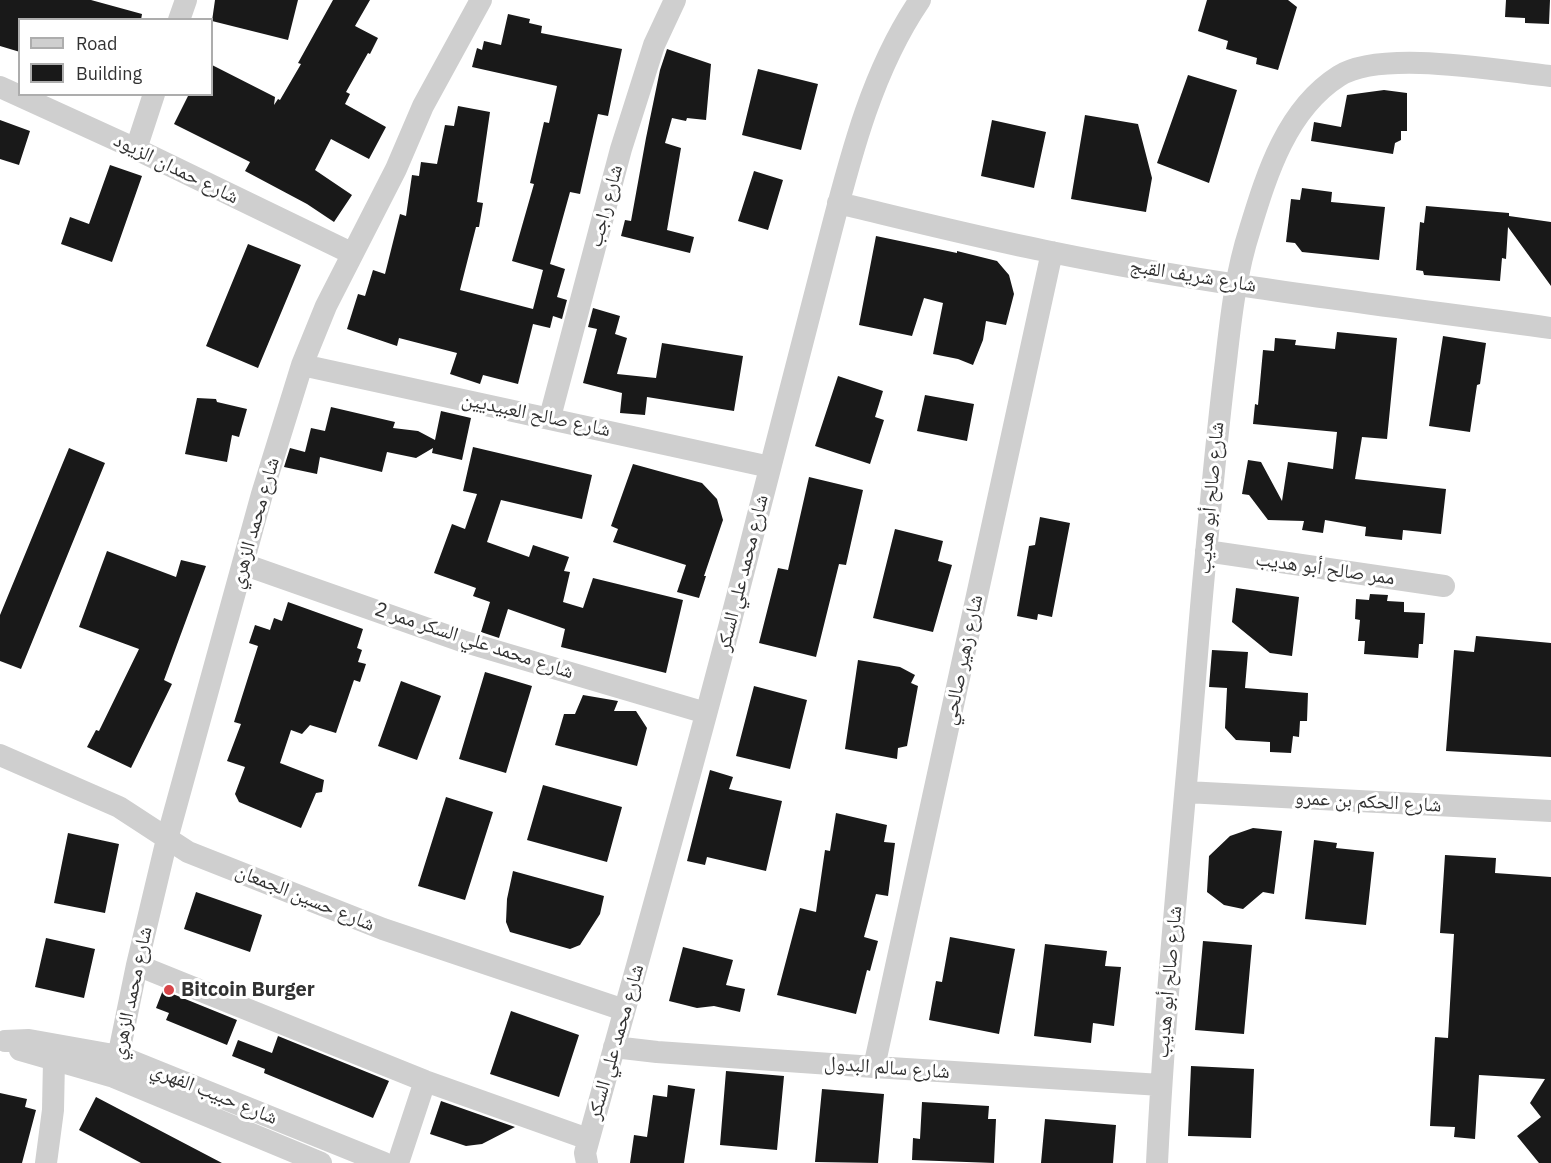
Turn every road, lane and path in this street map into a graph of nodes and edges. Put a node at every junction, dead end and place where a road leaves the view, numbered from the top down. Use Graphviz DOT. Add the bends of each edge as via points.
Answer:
graph roads {
  1 [pos="186,0"];
  2 [pos="481,0"];
  3 [pos="675,0"];
  4 [pos="920,0"];
  5 [pos="180,18"];
  6 [pos="1551,76"];
  7 [pos="0,87"];
  8 [pos="18,95"];
  9 [pos="20,96"];
  10 [pos="153,96"];
  11 [pos="136,149"];
  12 [pos="838,203"];
  13 [pos="1052,252"];
  14 [pos="351,253"];
  15 [pos="1236,284"];
  16 [pos="1551,328"];
  17 [pos="302,364"];
  18 [pos="550,417"];
  19 [pos="770,467"];
  20 [pos="1206,551"];
  21 [pos="243,564"];
  22 [pos="1444,586"];
  23 [pos="706,713"];
  24 [pos="0,755"];
  25 [pos="1186,792"];
  26 [pos="1551,811"];
  27 [pos="167,839"];
  28 [pos="137,965"];
  29 [pos="624,1010"];
  30 [pos="2,1041"];
  31 [pos="614,1047"];
  32 [pos="54,1060"];
  33 [pos="116,1066"];
  34 [pos="874,1067"];
  35 [pos="425,1081"];
  36 [pos="1161,1084"];
  37 [pos="282,1155"];
  38 [pos="580,1157"];
  39 [pos="50,1161"];
  40 [pos="321,1163"];
  41 [pos="384,1163"];
  42 [pos="398,1163"];
  43 [pos="1157,1163"];
  1 -- 5 [label="street"];
  2 -- 14 [label="street, شارع محمد الزهري" via="423,106 396,169"];
  3 -- 18 [label="street, شارع راجب" via="654,45 621,149"];
  4 -- 12 [label="street, شارع محمد علي السكر" via="881,73"];
  6 -- 15 [label="street, شارع صالح أبو هديب" via="1398,63 1365,65 1341,75 1302,109 1286,135 1249,230"];
  7 -- 8 [label="street, شارع حمدان الزيود"];
  9 -- 11 [label="street, شارع حمدان الزيود"];
  10 -- 11 [label="street"];
  11 -- 14 [label="street, شارع حمدان الزيود"];
  12 -- 13 [label="street, شارع شريف القبج"];
  12 -- 19 [label="street, شارع محمد علي السكر"];
  13 -- 15 [label="street, شارع شريف القبج"];
  13 -- 34 [label="street, شارع زهير صالحي"];
  14 -- 17 [label="street, شارع محمد الزهري"];
  15 -- 16 [label="street, شارع شريف القبج"];
  15 -- 20 [label="street, شارع صالح أبو هديب"];
  17 -- 18 [label="street, شارع صالح العبيديين"];
  17 -- 21 [label="street, شارع محمد الزهري"];
  18 -- 19 [label="street, شارع صالح العبيديين"];
  19 -- 23 [label="street, شارع محمد علي السكر"];
  20 -- 22 [label="street, ممر صالح أبو هديب"];
  20 -- 25 [label="street, شارع صالح أبو هديب"];
  21 -- 23 [label="street, شارع محمد علي السكر ممر 2" via="462,641"];
  21 -- 27 [label="street, شارع محمد الزهري"];
  23 -- 29 [label="street, شارع محمد علي السكر"];
  24 -- 27 [label="street, شارع حسين الجمعان" via="119,807"];
  25 -- 26 [label="street, شارع الحكم بن عمرو"];
  25 -- 36 [label="street, شارع صالح أبو هديب"];
  27 -- 28 [label="street, شارع محمد الزهري"];
  27 -- 29 [label="street, شارع حسين الجمعان" via="188,852 383,929"];
  28 -- 33 [label="street, شارع محمد الزهري"];
  28 -- 35 [label="street"];
  29 -- 31 [label="street, شارع محمد علي السكر"];
  30 -- 32 [label="street, شارع حبيب الفهري" via="25,1053"];
  30 -- 33 [label="street, شارع حبيب الفهري" via="29,1040"];
  31 -- 34 [label="street, شارع سالم البدول"];
  31 -- 38 [label="street, شارع محمد علي السكر"];
  32 -- 33 [label="street, شارع حبيب الفهري"];
  32 -- 39 [label="street"];
  33 -- 37 [label="street, شارع حبيب الفهري"];
  33 -- 41 [label="street, شارع حبيب الفهري"];
  34 -- 36 [label="street, شارع سالم البدول"];
  35 -- 38 [label="street"];
  35 -- 42 [label="street"];
  36 -- 43 [label="street, شارع صالح أبو هديب"];
  37 -- 40 [label="street, شارع حبيب الفهري"];
}
